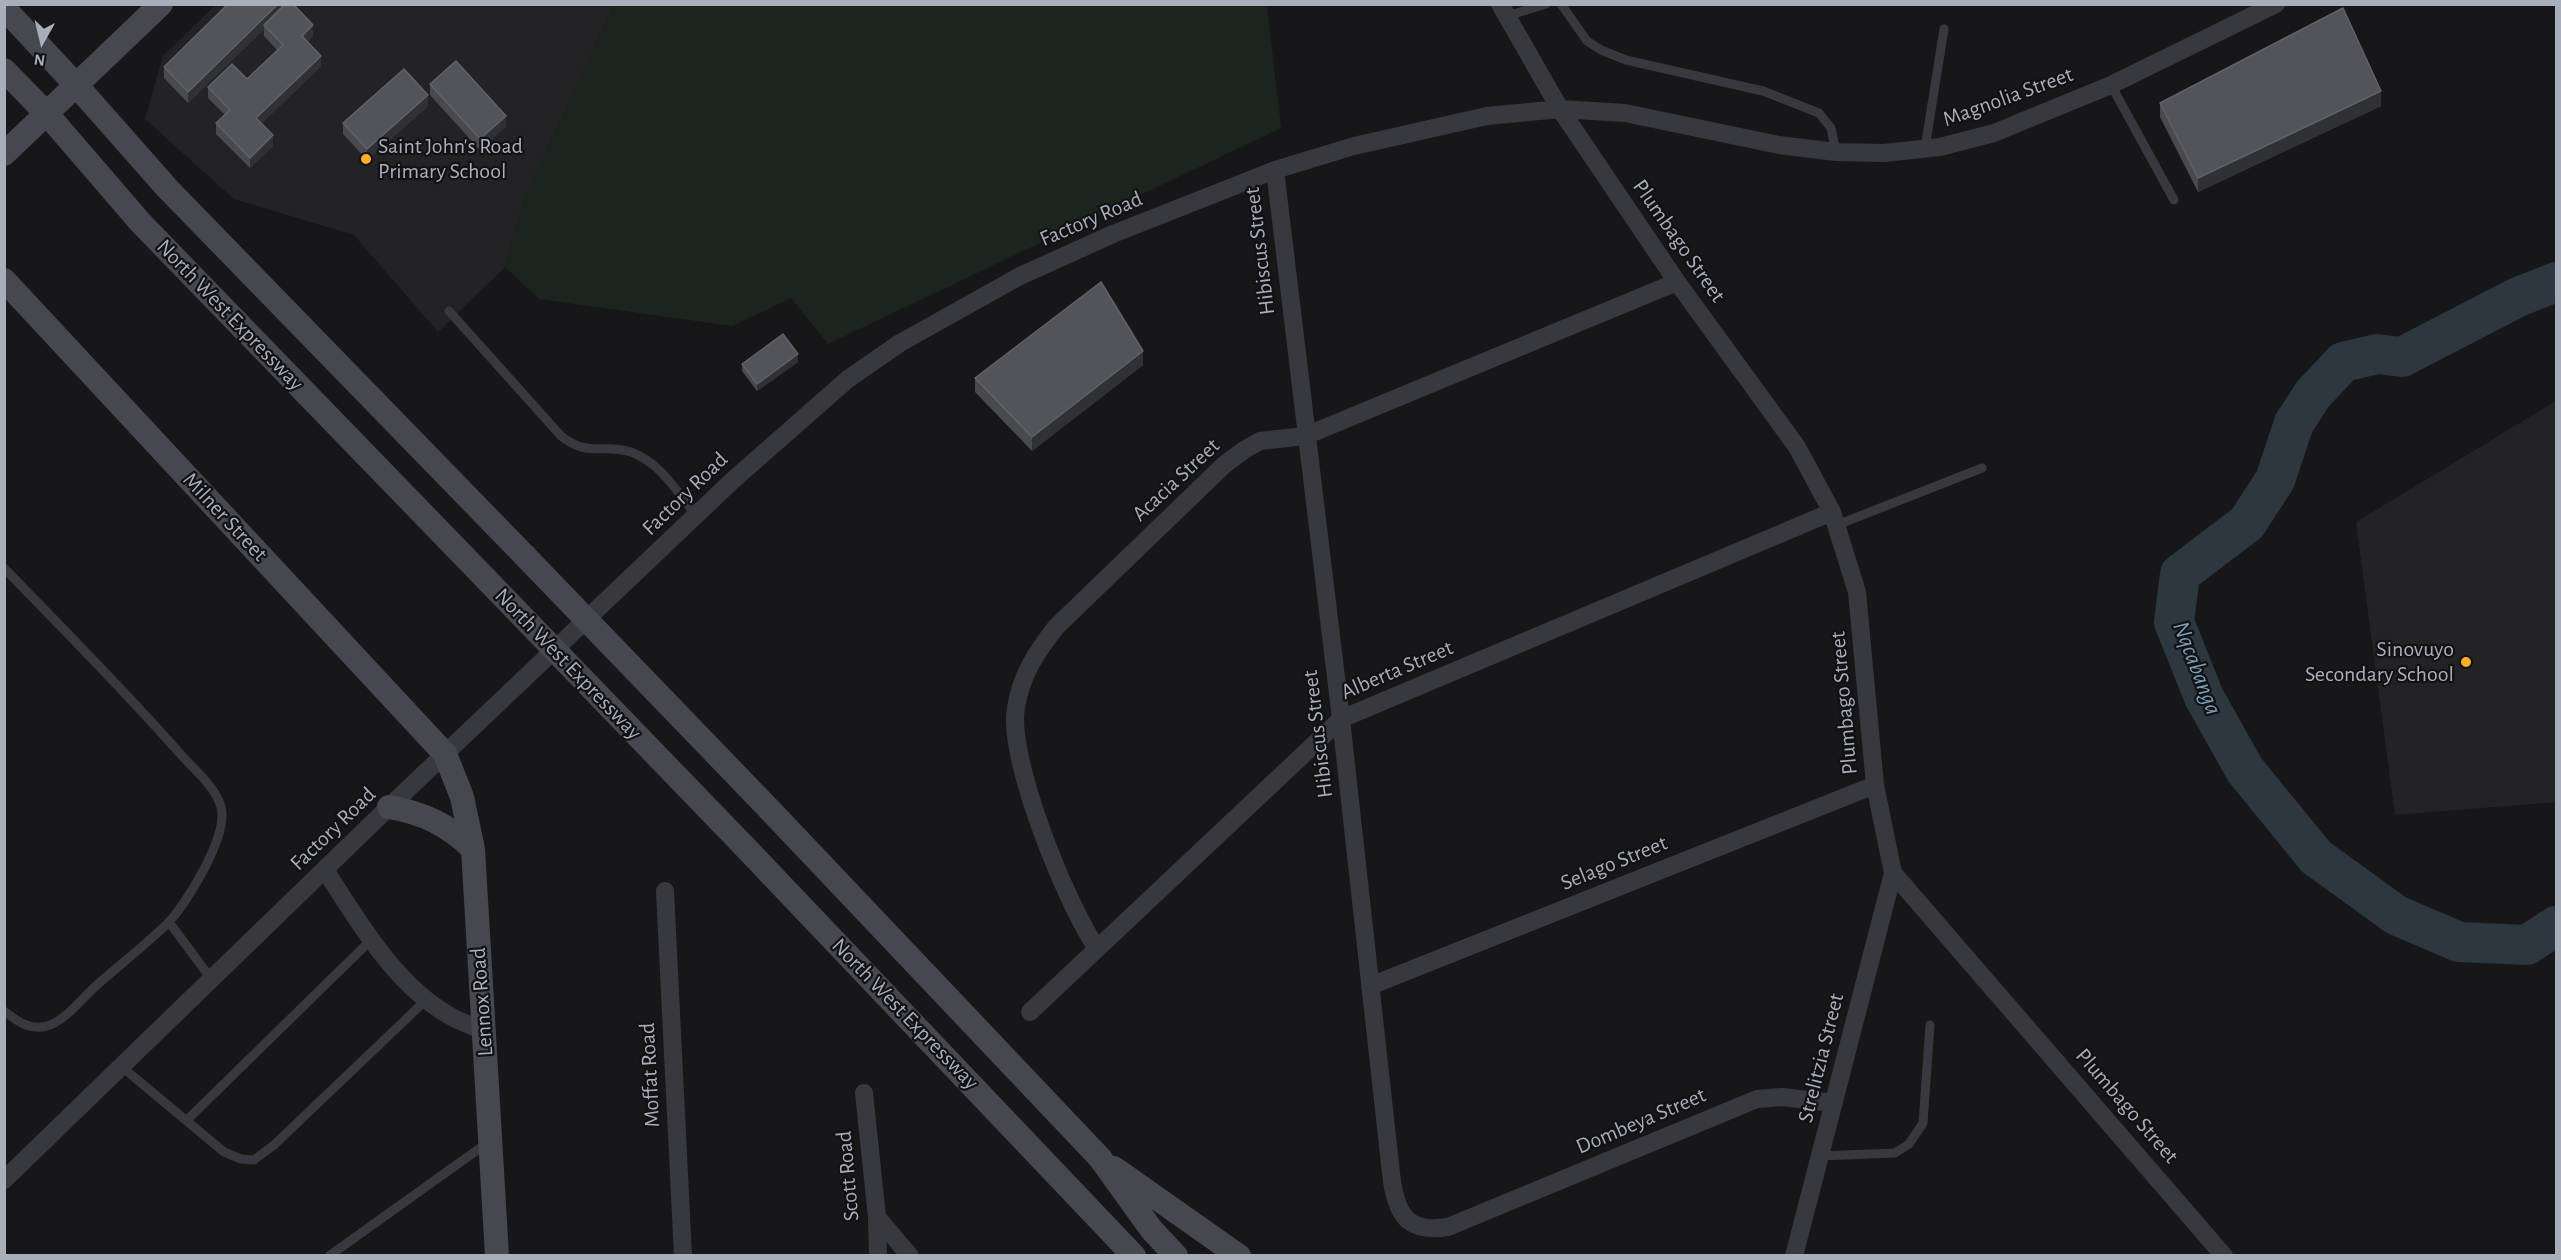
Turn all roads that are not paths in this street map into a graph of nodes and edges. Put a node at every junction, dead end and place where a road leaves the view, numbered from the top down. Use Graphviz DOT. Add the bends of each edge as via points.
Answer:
graph roads {
  1 [pos="161,4"];
  2 [pos="1546,4"];
  3 [pos="1561,4"];
  4 [pos="2276,4"];
  5 [pos="4,8"];
  6 [pos="1504,10"];
  7 [pos="1944,29"];
  8 [pos="4,70"];
  9 [pos="2111,85"];
  10 [pos="77,86"];
  11 [pos="1560,109"];
  12 [pos="47,114"];
  13 [pos="1925,148"];
  14 [pos="1836,152"];
  15 [pos="4,154"];
  16 [pos="1275,170"];
  17 [pos="2174,200"];
  18 [pos="4,280"];
  19 [pos="1677,282"];
  20 [pos="449,312"];
  21 [pos="1305,436"];
  22 [pos="1982,468"];
  23 [pos="696,516"];
  24 [pos="1835,519"];
  25 [pos="4,568"];
  26 [pos="1341,719"];
  27 [pos="445,754"];
  28 [pos="1875,785"];
  29 [pos="389,807"];
  30 [pos="473,849"];
  31 [pos="325,870"];
  32 [pos="1893,873"];
  33 [pos="665,891"];
  34 [pos="169,922"];
  35 [pos="372,939"];
  36 [pos="1097,948"];
  37 [pos="212,980"];
  38 [pos="1370,986"];
  39 [pos="426,1000"];
  40 [pos="4,1011"];
  41 [pos="1030,1012"];
  42 [pos="1930,1025"];
  43 [pos="484,1031"];
  44 [pos="122,1067"];
  45 [pos="864,1093"];
  46 [pos="1834,1103"];
  47 [pos="187,1120"];
  48 [pos="492,1140"];
  49 [pos="1820,1156"];
  50 [pos="1100,1158"];
  51 [pos="4,1180"];
  52 [pos="877,1217"];
  53 [pos="1472,1219"];
  54 [pos="329,1256"];
  55 [pos="497,1256"];
  56 [pos="683,1256"];
  57 [pos="878,1256"];
  58 [pos="910,1256"];
  59 [pos="1134,1256"];
  60 [pos="1176,1256"];
  61 [pos="1239,1256"];
  62 [pos="1794,1256"];
  63 [pos="2224,1256"];
  1 -- 10 [label="main road"];
  2 -- 6 [label="lane"];
  3 -- 14 [label="lane" via="1587,40 1601,50 1626,60 1763,91 1819,113 1831,128"];
  4 -- 9 [label="street, Magnolia Street"];
  5 -- 10 [label="main road, North West Expressway"];
  6 -- 11 [label="street, Plumbago Street"];
  7 -- 13 [label="lane"];
  8 -- 12 [label="main road, North West Expressway"];
  9 -- 13 [label="street, Magnolia Street" via="1994,133"];
  9 -- 17 [label="lane"];
  10 -- 12 [label="main road"];
  10 -- 50 [label="main road, North West Expressway, bridge" via="167,188 769,809"];
  11 -- 14 [label="street, Magnolia Street" via="1625,113 1779,145"];
  11 -- 16 [label="street, Factory Road" via="1487,116 1354,146"];
  11 -- 19 [label="street, Plumbago Street"];
  12 -- 15 [label="main road"];
  12 -- 59 [label="main road, North West Expressway, bridge" via="140,222"];
  13 -- 14 [label="street, Magnolia Street" via="1884,153"];
  16 -- 21 [label="street, Hibiscus Street"];
  16 -- 23 [label="street, Factory Road" via="1113,234 1020,276 900,343 848,379"];
  18 -- 27 [label="main road, Milner Street"];
  19 -- 21 [label="street, Acacia Street"];
  19 -- 24 [label="street, Plumbago Street" via="1797,447"];
  20 -- 23 [label="lane" via="561,436 574,446 629,451 647,459"];
  21 -- 26 [label="street, Hibiscus Street"];
  21 -- 36 [label="street, Acacia Street" via="1260,441 1224,465 1056,627 1023,676 1015,736 1020,760 1071,905"];
  22 -- 24 [label="lane"];
  23 -- 27 [label="street, Factory Road"];
  24 -- 26 [label="street, Alberta Street"];
  24 -- 28 [label="street, Plumbago Street" via="1857,592"];
  25 -- 34 [label="lane" via="161,731 213,792 221,808 217,845"];
  26 -- 36 [label="street, Alberta Street"];
  26 -- 38 [label="street, Hibiscus Street"];
  27 -- 29 [label="street, Factory Road"];
  27 -- 30 [label="main road, Lennox Road" via="462,797"];
  28 -- 32 [label="street, Plumbago Street"];
  28 -- 38 [label="street, Selago Street"];
  29 -- 30 [label="main road" via="433,819"];
  29 -- 31 [label="street, Factory Road"];
  30 -- 43 [label="main road, Lennox Road"];
  31 -- 35 [label="street"];
  31 -- 37 [label="street, Factory Road"];
  32 -- 46 [label="street, Strelitzia Street"];
  32 -- 63 [label="street, Plumbago Street"];
  33 -- 56 [label="street, Moffat Road"];
  34 -- 37 [label="lane"];
  34 -- 40 [label="lane" via="50,1025 33,1028 18,1023"];
  35 -- 39 [label="street"];
  35 -- 47 [label="lane"];
  36 -- 41 [label="street, Alberta Street"];
  37 -- 44 [label="street, Factory Road"];
  38 -- 53 [label="street, Hibiscus Street" via="1395,1204 1403,1217 1432,1230"];
  39 -- 43 [label="street" via="451,1017"];
  39 -- 47 [label="lane" via="254,1160 224,1152"];
  42 -- 49 [label="lane" via="1923,1123 1909,1144 1894,1153"];
  43 -- 48 [label="main road, Lennox Road"];
  44 -- 47 [label="lane"];
  44 -- 51 [label="street, Factory Road"];
  45 -- 52 [label="street, Scott Road"];
  46 -- 49 [label="street, Strelitzia Street"];
  46 -- 53 [label="street, Dombeya Street" via="1790,1097 1757,1099"];
  48 -- 54 [label="lane"];
  48 -- 55 [label="main road, Lennox Road"];
  49 -- 62 [label="street, Strelitzia Street"];
  50 -- 60 [label="main road" via="1151,1229"];
  50 -- 61 [label="main road"];
  52 -- 57 [label="street, Scott Road"];
  52 -- 58 [label="street"];
}
